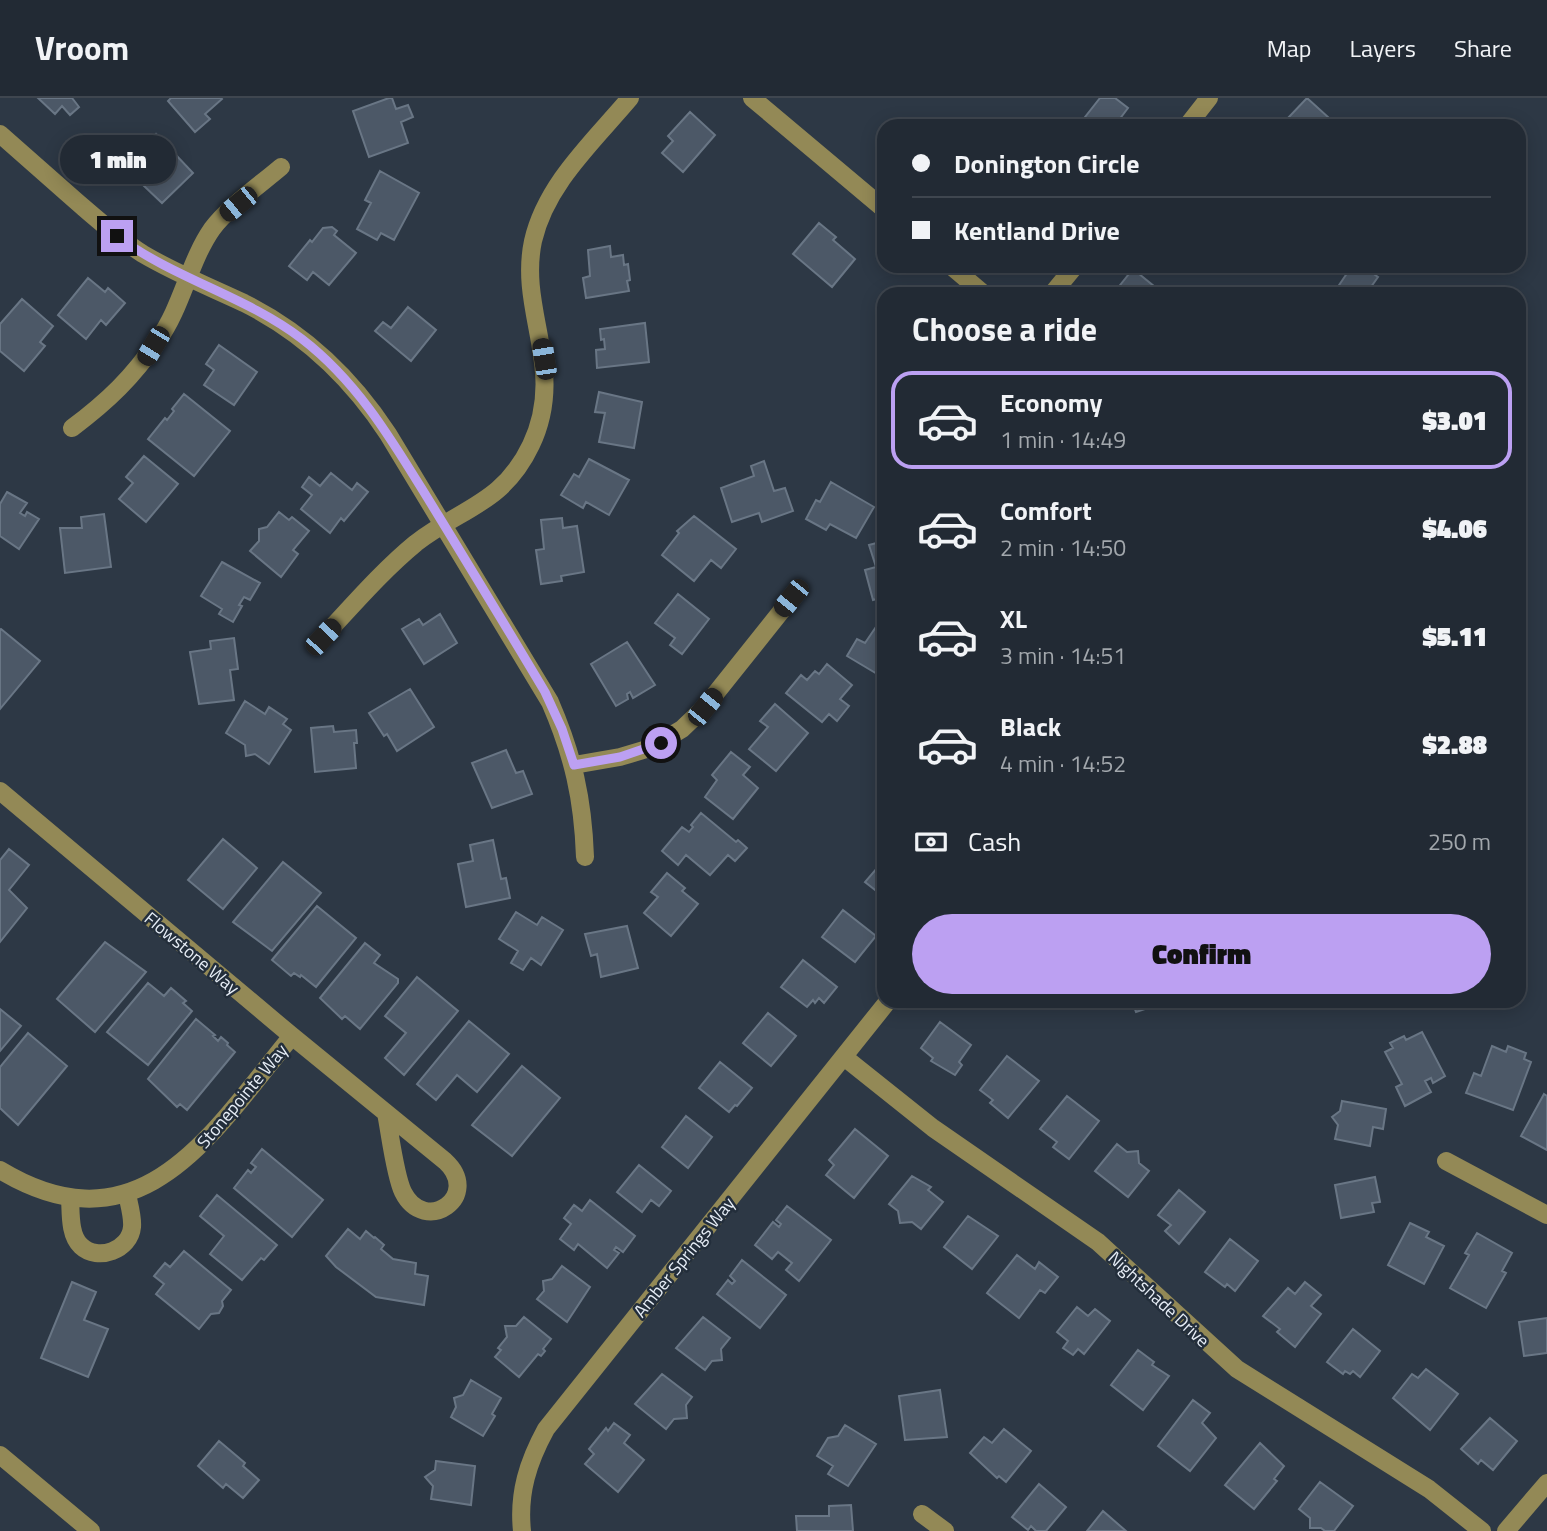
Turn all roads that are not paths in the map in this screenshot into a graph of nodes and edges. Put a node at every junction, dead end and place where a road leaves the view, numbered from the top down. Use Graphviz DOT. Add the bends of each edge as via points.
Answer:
graph roads {
  1 [pos="630,98"];
  2 [pos="752,98"];
  3 [pos="1209,98"];
  4 [pos="1192,119"];
  5 [pos="0,134"];
  6 [pos="281,167"];
  7 [pos="877,203"];
  8 [pos="959,273"];
  9 [pos="1069,273"];
  10 [pos="188,278"];
  11 [pos="976,287"];
  12 [pos="1058,287"];
  13 [pos="72,428"];
  14 [pos="444,526"];
  15 [pos="791,598"];
  16 [pos="323,637"];
  17 [pos="574,765"];
  18 [pos="0,792"];
  19 [pos="585,857"];
  20 [pos="882,1008"];
  21 [pos="292,1036"];
  22 [pos="844,1057"];
  23 [pos="386,1113"];
  24 [pos="1446,1161"];
  25 [pos="0,1170"];
  26 [pos="127,1194"];
  27 [pos="70,1198"];
  28 [pos="1547,1215"];
  29 [pos="0,1455"];
  30 [pos="1547,1483"];
  31 [pos="922,1514"];
  32 [pos="91,1531"];
  33 [pos="522,1531"];
  34 [pos="945,1531"];
  35 [pos="1482,1531"];
  36 [pos="1506,1531"];
  1 -- 14 [label="street" via="557,184 533,243 531,276 545,378 542,412 530,446 503,486"];
  2 -- 7 [label="street"];
  3 -- 4 [label="street"];
  5 -- 10 [label="street" via="117,236"];
  6 -- 10 [label="street" via="212,229"];
  8 -- 11 [label="street"];
  9 -- 12 [label="street"];
  10 -- 13 [label="street" via="142,364 112,397"];
  10 -- 14 [label="street" via="279,323 334,366 378,419"];
  14 -- 16 [label="street" via="393,563"];
  14 -- 17 [label="street" via="545,692"];
  15 -- 17 [label="street" via="682,729 650,748"];
  17 -- 19 [label="street"];
  18 -- 21 [label="street, Flowstone Way"];
  20 -- 22 [label="street, Amber Springs Way"];
  21 -- 23 [label="street, Flowstone Way"];
  21 -- 26 [label="street, Stonepointe Way" via="198,1149 164,1177"];
  22 -- 33 [label="street, Amber Springs Way" via="546,1429 526,1474"];
  22 -- 35 [label="street, Nightshade Drive" via="933,1128 1098,1242 1237,1369 1429,1489"];
  23 -- 23 [label="street, Flowstone Way" via="402,1191 413,1207 430,1213 445,1209 458,1185 456,1170"];
  24 -- 28 [label="street"];
  25 -- 27 [label="street, Stonepointe Way" via="26,1186"];
  26 -- 27 [label="street, Stonepointe Way"];
  26 -- 27 [label="street" via="133,1225 130,1237 107,1254 81,1246 73,1231"];
  29 -- 32 [label="street"];
  30 -- 36 [label="street"];
  31 -- 34 [label="street"];
}
